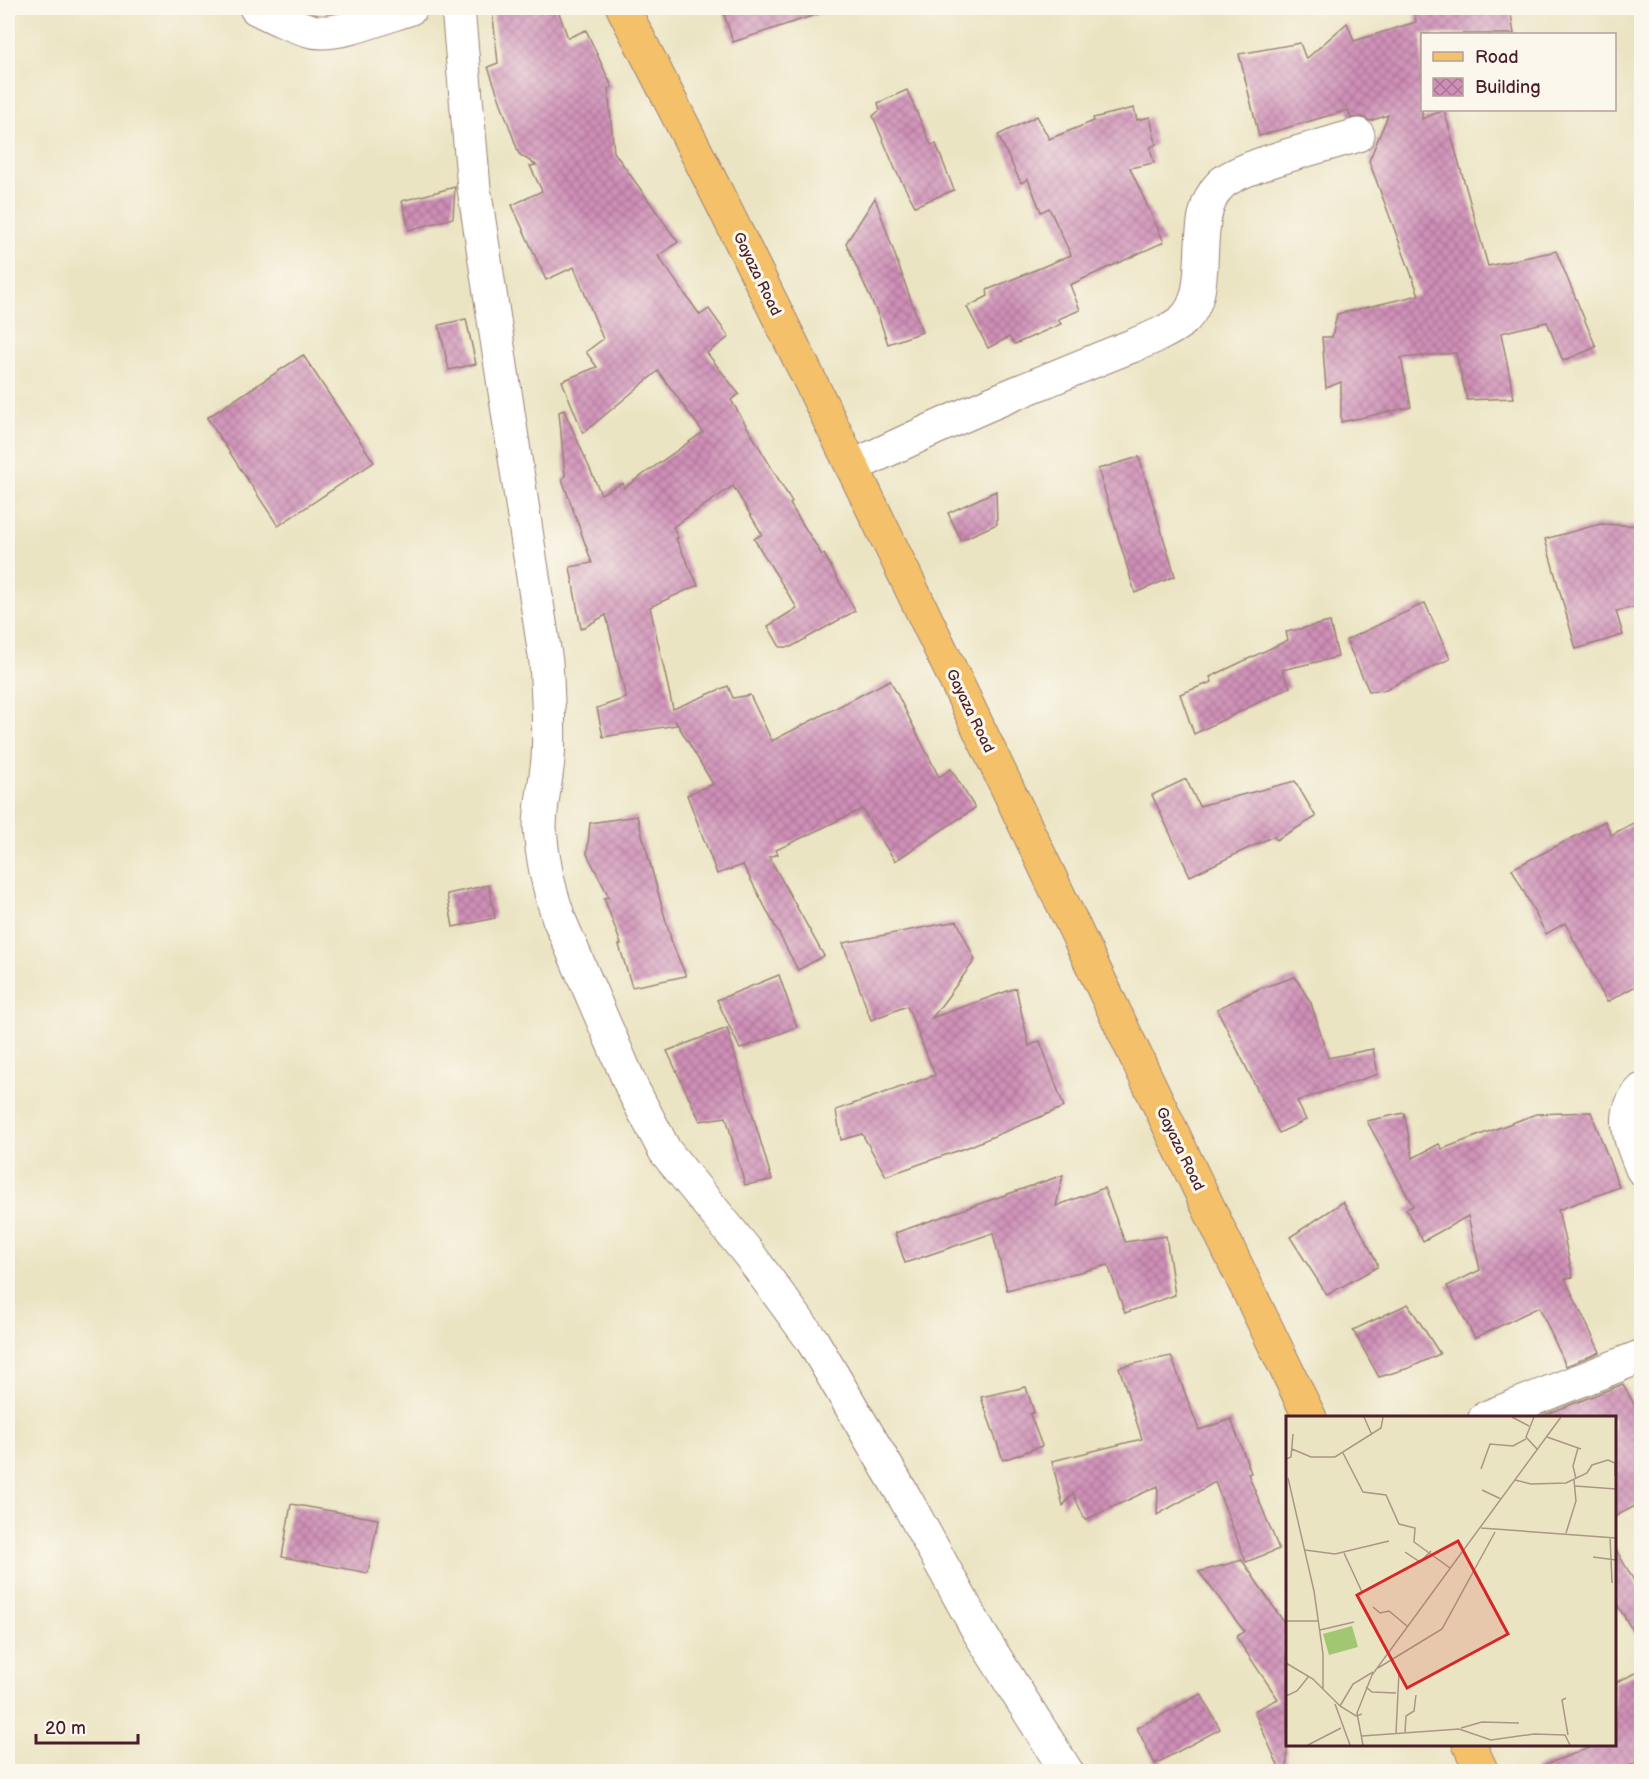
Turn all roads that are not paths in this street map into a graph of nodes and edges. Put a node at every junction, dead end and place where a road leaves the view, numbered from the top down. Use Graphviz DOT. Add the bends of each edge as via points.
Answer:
graph roads {
  1 [pos="256,8"];
  2 [pos="411,8"];
  3 [pos="458,8"];
  4 [pos="623,8"];
  5 [pos="1358,135"];
  6 [pos="852,467"];
  7 [pos="1641,1089"];
  8 [pos="1641,1169"];
  9 [pos="1641,1356"];
  10 [pos="1309,1416"];
  11 [pos="1490,1416"];
  12 [pos="1470,1746"];
  13 [pos="1067,1772"];
  14 [pos="1482,1772"];
  1 -- 2 [label="street" via="314,32 346,29"];
  3 -- 13 [label="street" via="474,188 546,662 550,711 540,827 544,865 559,919 633,1090 666,1151 812,1340 980,1632"];
  4 -- 6 [label="main road, Gayaza Road"];
  5 -- 6 [label="street" via="1252,168 1221,185 1209,202 1202,225 1198,288 1191,310 1182,321 1154,337 974,409"];
  6 -- 10 [label="main road, Gayaza Road"];
  7 -- 8 [label="street" via="1632,1099 1628,1114"];
  9 -- 11 [label="street"];
  12 -- 14 [label="main road"];
}
